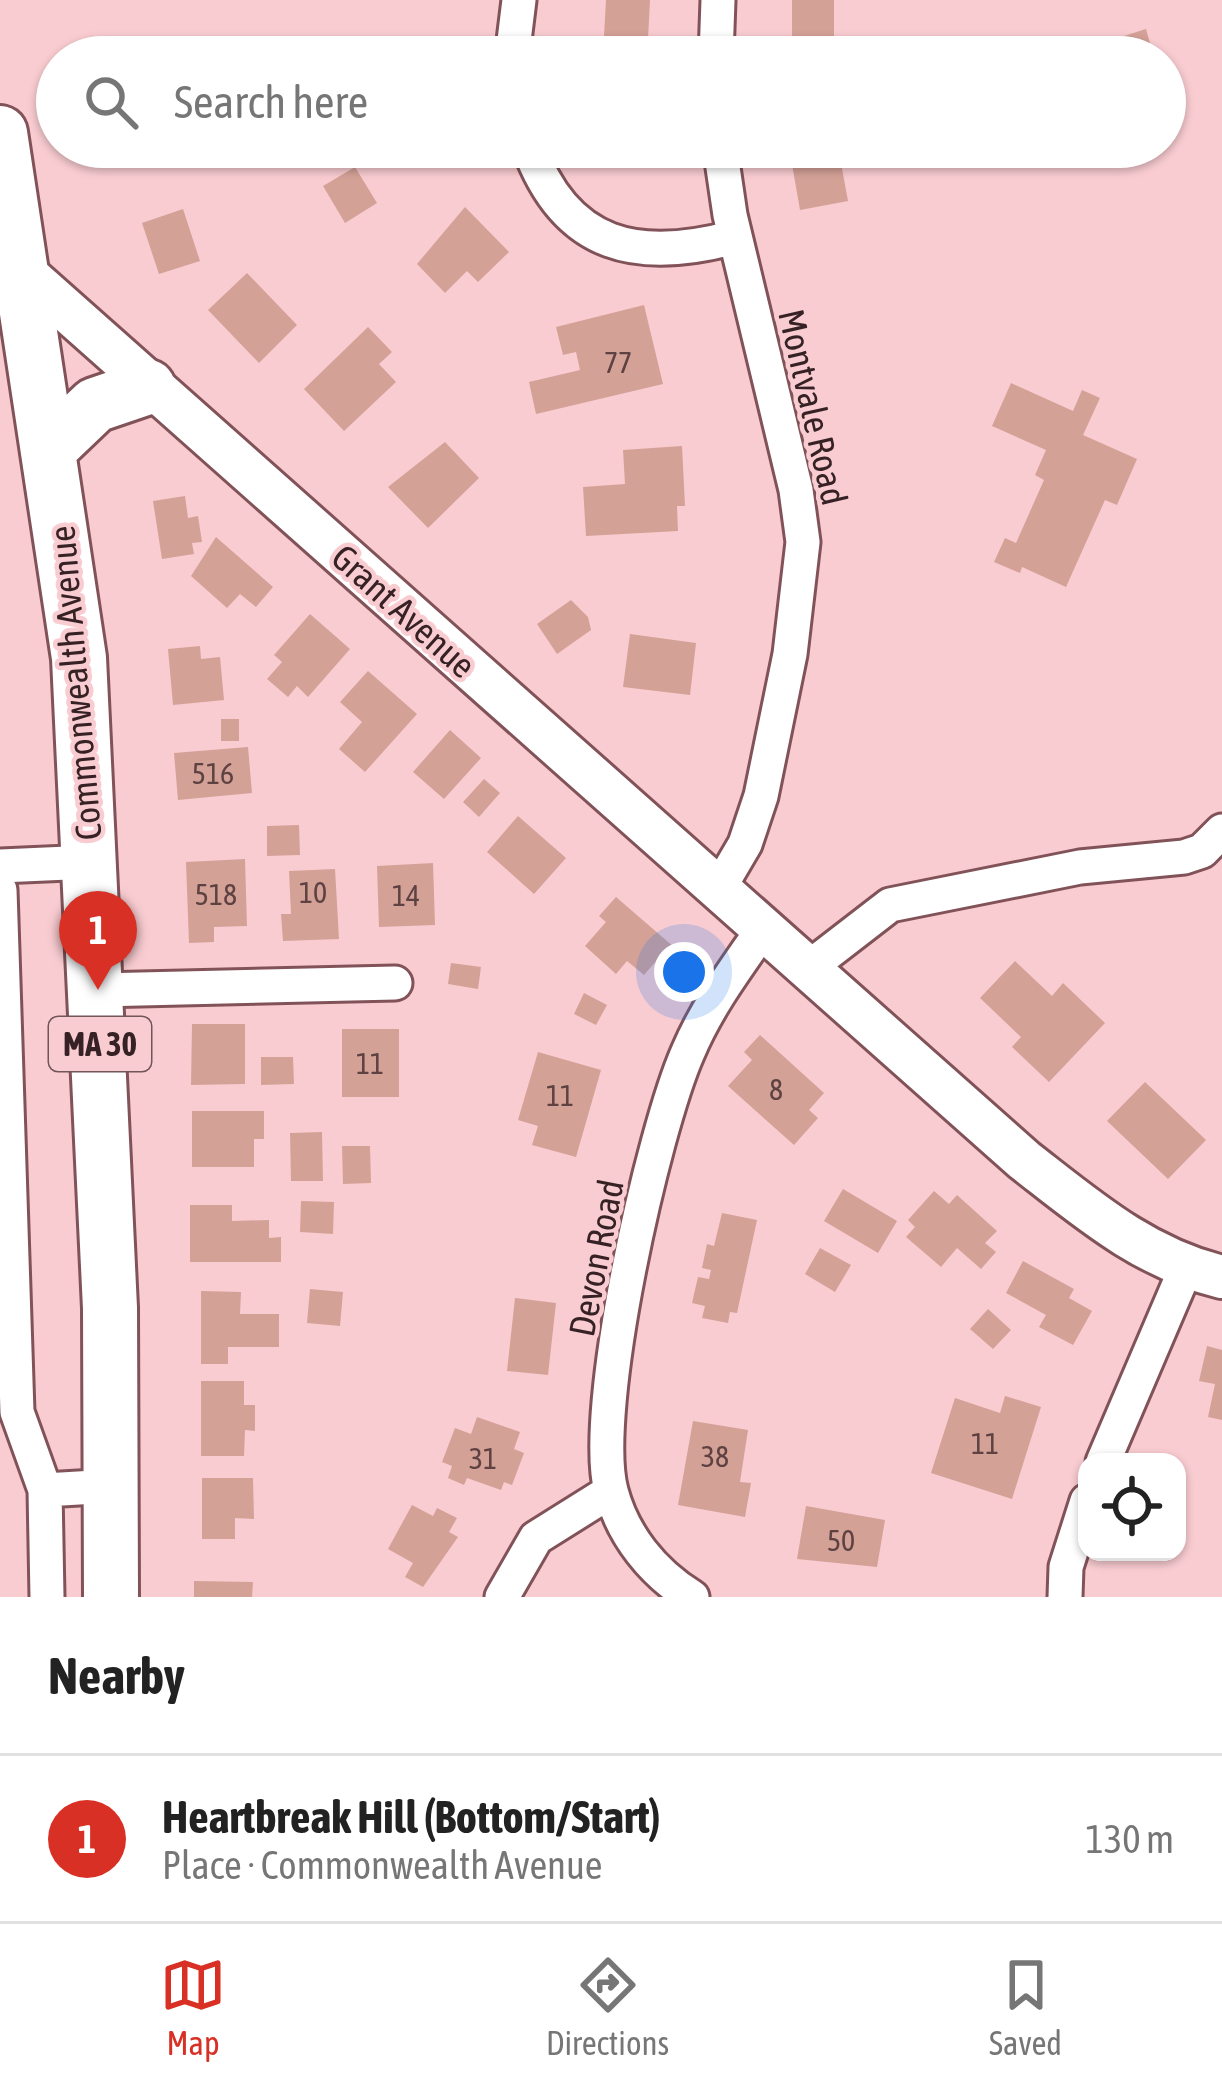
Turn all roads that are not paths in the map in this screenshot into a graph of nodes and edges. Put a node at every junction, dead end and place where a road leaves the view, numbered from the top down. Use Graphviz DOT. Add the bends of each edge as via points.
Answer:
graph roads {
  1 [pos="519,0"];
  2 [pos="718,0"];
  3 [pos="515,36"];
  4 [pos="717,36"];
  5 [pos="0,133"];
  6 [pos="540,168"];
  7 [pos="724,168"];
  8 [pos="735,237"];
  9 [pos="11,262"];
  10 [pos="148,387"];
  11 [pos="50,448"];
  12 [pos="1222,831"];
  13 [pos="91,862"];
  14 [pos="0,866"];
  15 [pos="0,890"];
  16 [pos="718,890"];
  17 [pos="764,928"];
  18 [pos="811,967"];
  19 [pos="395,982"];
  20 [pos="98,990"];
  21 [pos="1204,1273"];
  22 [pos="1108,1453"];
  23 [pos="112,1486"];
  24 [pos="45,1490"];
  25 [pos="611,1491"];
  26 [pos="1078,1529"];
  27 [pos="47,1597"];
  28 [pos="111,1597"];
  29 [pos="502,1597"];
  30 [pos="692,1597"];
  31 [pos="1065,1597"];
  1 -- 3 [label="street"];
  2 -- 4 [label="street"];
  5 -- 9 [label="main road, Commonwealth Avenue / MA 30"];
  6 -- 8 [label="street" via="556,199 606,242 662,251"];
  7 -- 8 [label="street, Montvale Road"];
  8 -- 16 [label="street, Montvale Road" via="803,542 760,796"];
  9 -- 10 [label="street, Grant Avenue"];
  9 -- 11 [label="main road, Commonwealth Avenue / MA 30"];
  10 -- 11 [label="main road" via="95,405"];
  10 -- 16 [label="street, Grant Avenue"];
  11 -- 13 [label="main road, Commonwealth Avenue / MA 30" via="79,658"];
  12 -- 18 [label="street" via="1184,857 1080,867 890,905"];
  13 -- 14 [label="street"];
  13 -- 20 [label="main road, Commonwealth Avenue / MA 30"];
  15 -- 24 [label="street" via="17,1412"];
  16 -- 17 [label="street, Grant Avenue"];
  17 -- 18 [label="street, Grant Avenue"];
  17 -- 25 [label="street, Devon Road" via="689,1049 656,1153 608,1412"];
  18 -- 21 [label="street, Grant Avenue" via="1024,1160 1123,1237"];
  19 -- 20 [label="street"];
  20 -- 23 [label="main road, Commonwealth Avenue / MA 30"];
  21 -- 22 [label="street"];
  23 -- 24 [label="street"];
  23 -- 28 [label="main road, Commonwealth Avenue / MA 30"];
  24 -- 27 [label="street"];
  25 -- 29 [label="street" via="536,1538"];
  25 -- 30 [label="street, Devon Road" via="634,1542"];
  26 -- 31 [label="street"];
}
